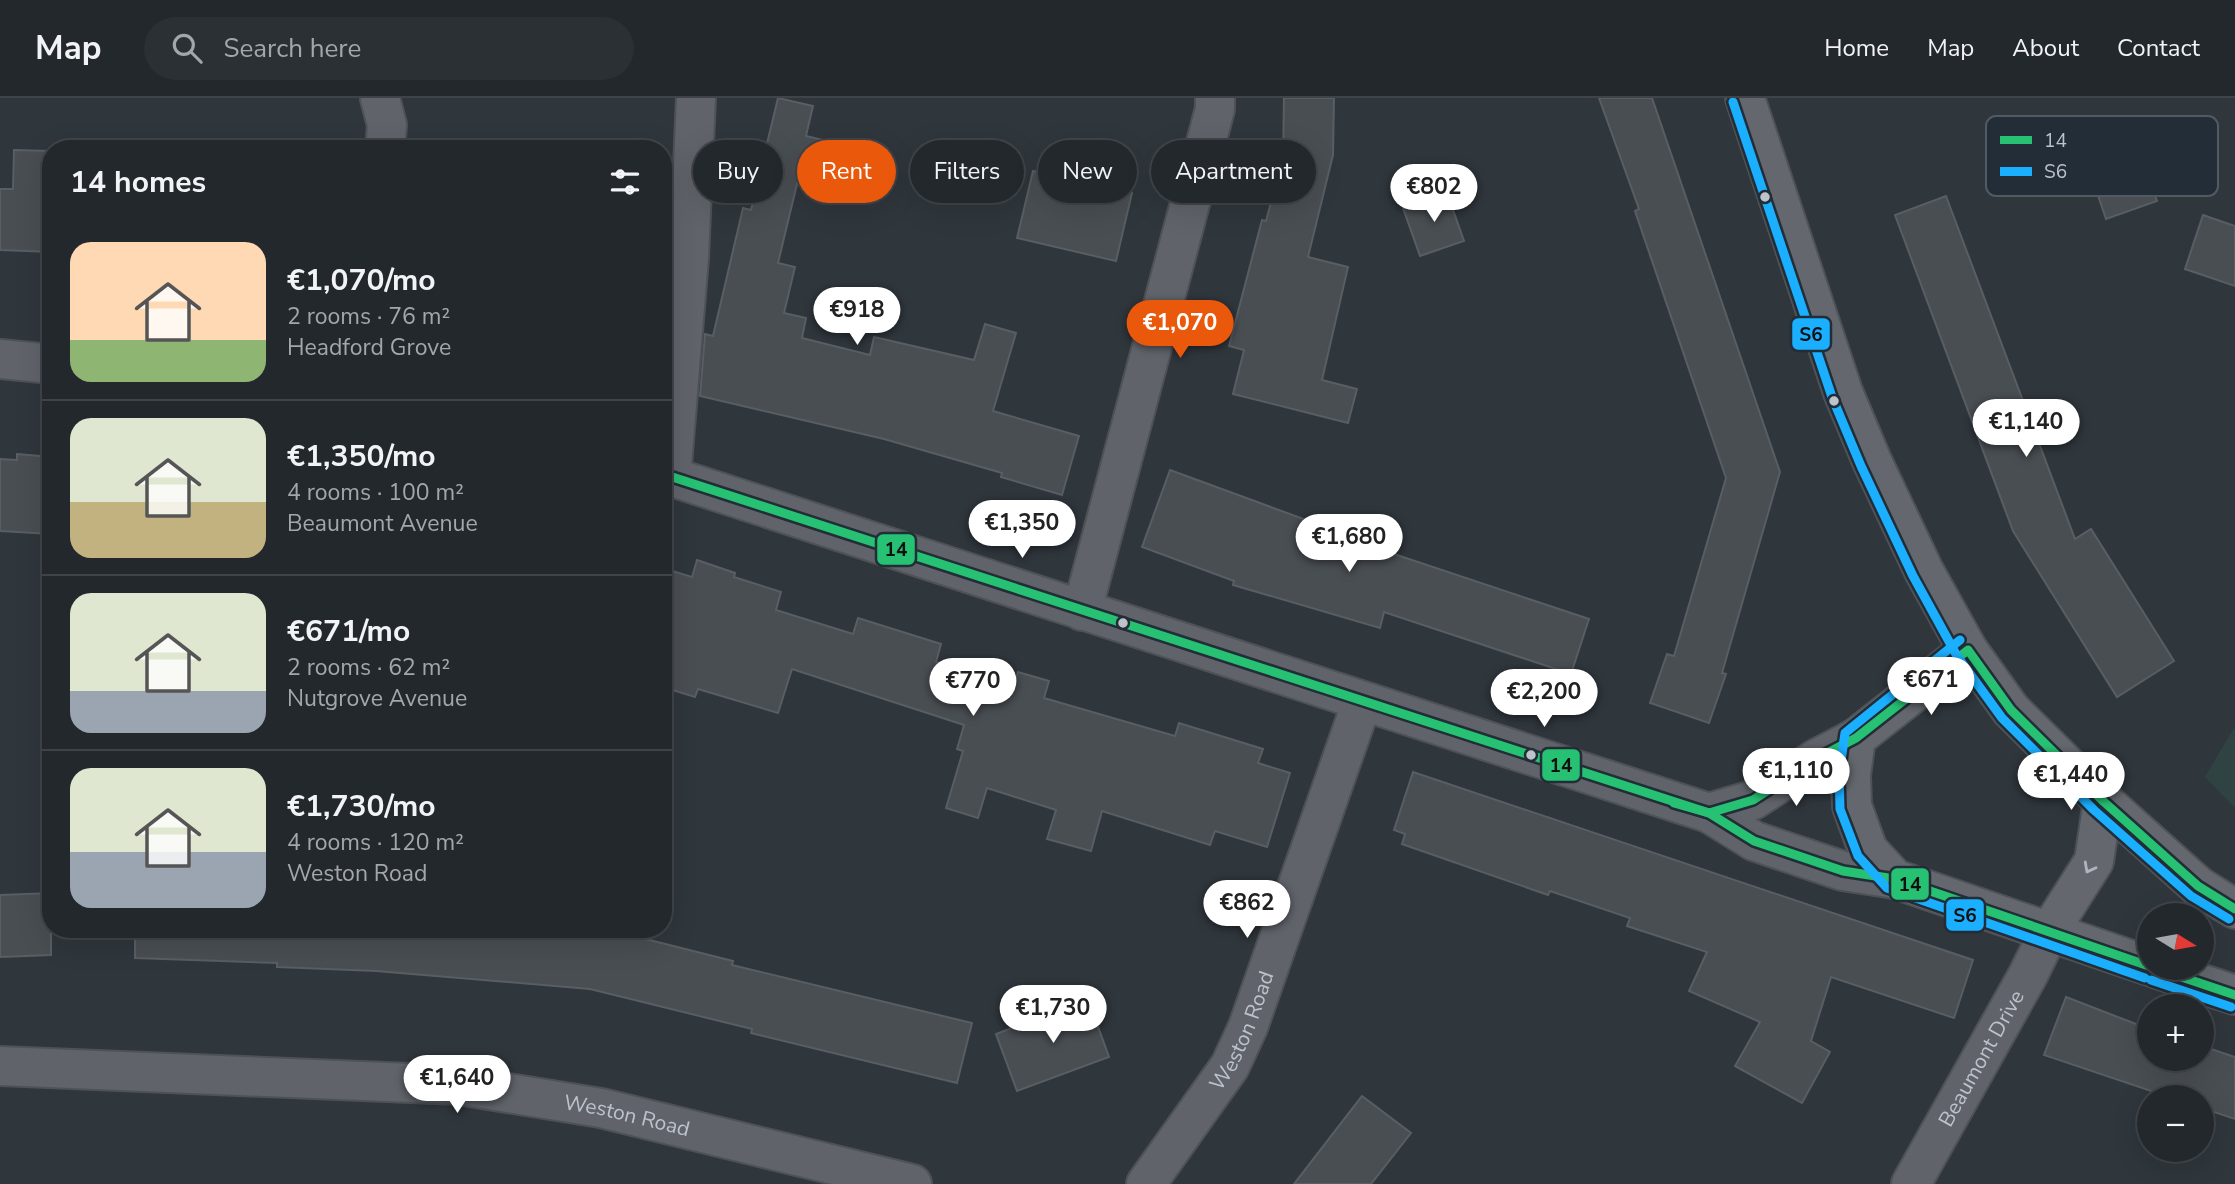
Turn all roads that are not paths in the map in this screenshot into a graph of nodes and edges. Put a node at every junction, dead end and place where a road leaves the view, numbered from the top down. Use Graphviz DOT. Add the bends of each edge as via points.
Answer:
graph roads {
  1 [pos="380,98"];
  2 [pos="696,98"];
  3 [pos="1215,98"];
  4 [pos="1745,98"];
  5 [pos="386,140"];
  6 [pos="0,359"];
  7 [pos="42,363"];
  8 [pos="672,426"];
  9 [pos="672,477"];
  10 [pos="1082,611"];
  11 [pos="1968,650"];
  12 [pos="1362,702"];
  13 [pos="1856,738"];
  14 [pos="2103,802"];
  15 [pos="1709,813"];
  16 [pos="1895,879"];
  17 [pos="2235,909"];
  18 [pos="2049,932"];
  19 [pos="2137,962"];
  20 [pos="2191,980"];
  21 [pos="2235,995"];
  22 [pos="0,1066"];
  23 [pos="912,1184"];
  24 [pos="1146,1184"];
  25 [pos="1911,1184"];
  1 -- 5 [label="street"];
  2 -- 8 [label="street" via="689,258"];
  3 -- 10 [label="street"];
  4 -- 11 [label="main road" via="1843,392 1924,571"];
  6 -- 7 [label="street"];
  9 -- 10 [label="street"];
  10 -- 12 [label="street"];
  11 -- 13 [label="main road"];
  11 -- 14 [label="main road" via="2011,710"];
  12 -- 15 [label="street"];
  12 -- 24 [label="street, Weston Road" via="1248,1027 1230,1066"];
  13 -- 15 [label="street" via="1753,800"];
  13 -- 16 [label="main road" via="1852,806 1868,850"];
  14 -- 17 [label="main road" via="2198,886"];
  14 -- 18 [label="main road, one-way" via="2094,861"];
  15 -- 16 [label="street" via="1754,841 1843,871"];
  16 -- 18 [label="main road"];
  18 -- 19 [label="main road"];
  18 -- 25 [label="street, Beaumont Drive"];
  20 -- 21 [label="main road"];
  22 -- 23 [label="street, Weston Road" via="458,1085 601,1108"];
}
